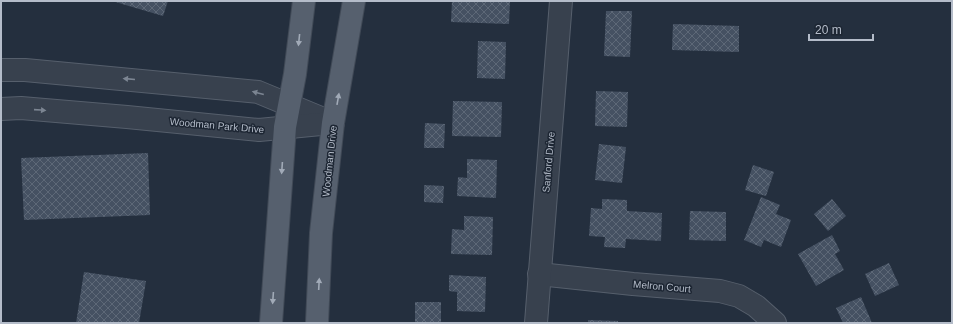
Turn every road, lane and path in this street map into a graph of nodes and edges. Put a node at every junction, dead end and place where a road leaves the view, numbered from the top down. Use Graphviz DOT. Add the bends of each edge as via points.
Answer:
graph roads {
  1 [pos="304,1"];
  2 [pos="354,1"];
  3 [pos="561,1"];
  4 [pos="1,70"];
  5 [pos="289,104"];
  6 [pos="1,109"];
  7 [pos="333,123"];
  8 [pos="286,127"];
  9 [pos="539,274"];
  10 [pos="271,323"];
  11 [pos="316,323"];
  12 [pos="536,323"];
  13 [pos="774,323"];
  1 -- 5 [label="main road, one-way"];
  7 -- 2 [label="main road, Woodman Drive, one-way"];
  3 -- 9 [label="street, Sanford Drive"];
  5 -- 4 [label="street, one-way" via="258,92"];
  5 -- 7 [label="street"];
  5 -- 8 [label="main road"];
  6 -- 8 [label="street, Woodman Park Drive, one-way" via="22,108 259,130"];
  7 -- 8 [label="street, Woodman Park Drive"];
  11 -- 7 [label="main road, Woodman Drive, one-way" via="321,233"];
  8 -- 10 [label="main road, one-way"];
  9 -- 12 [label="street, Sanford Drive"];
  9 -- 13 [label="street, Melron Court" via="720,291 739,296 756,306"];
}
